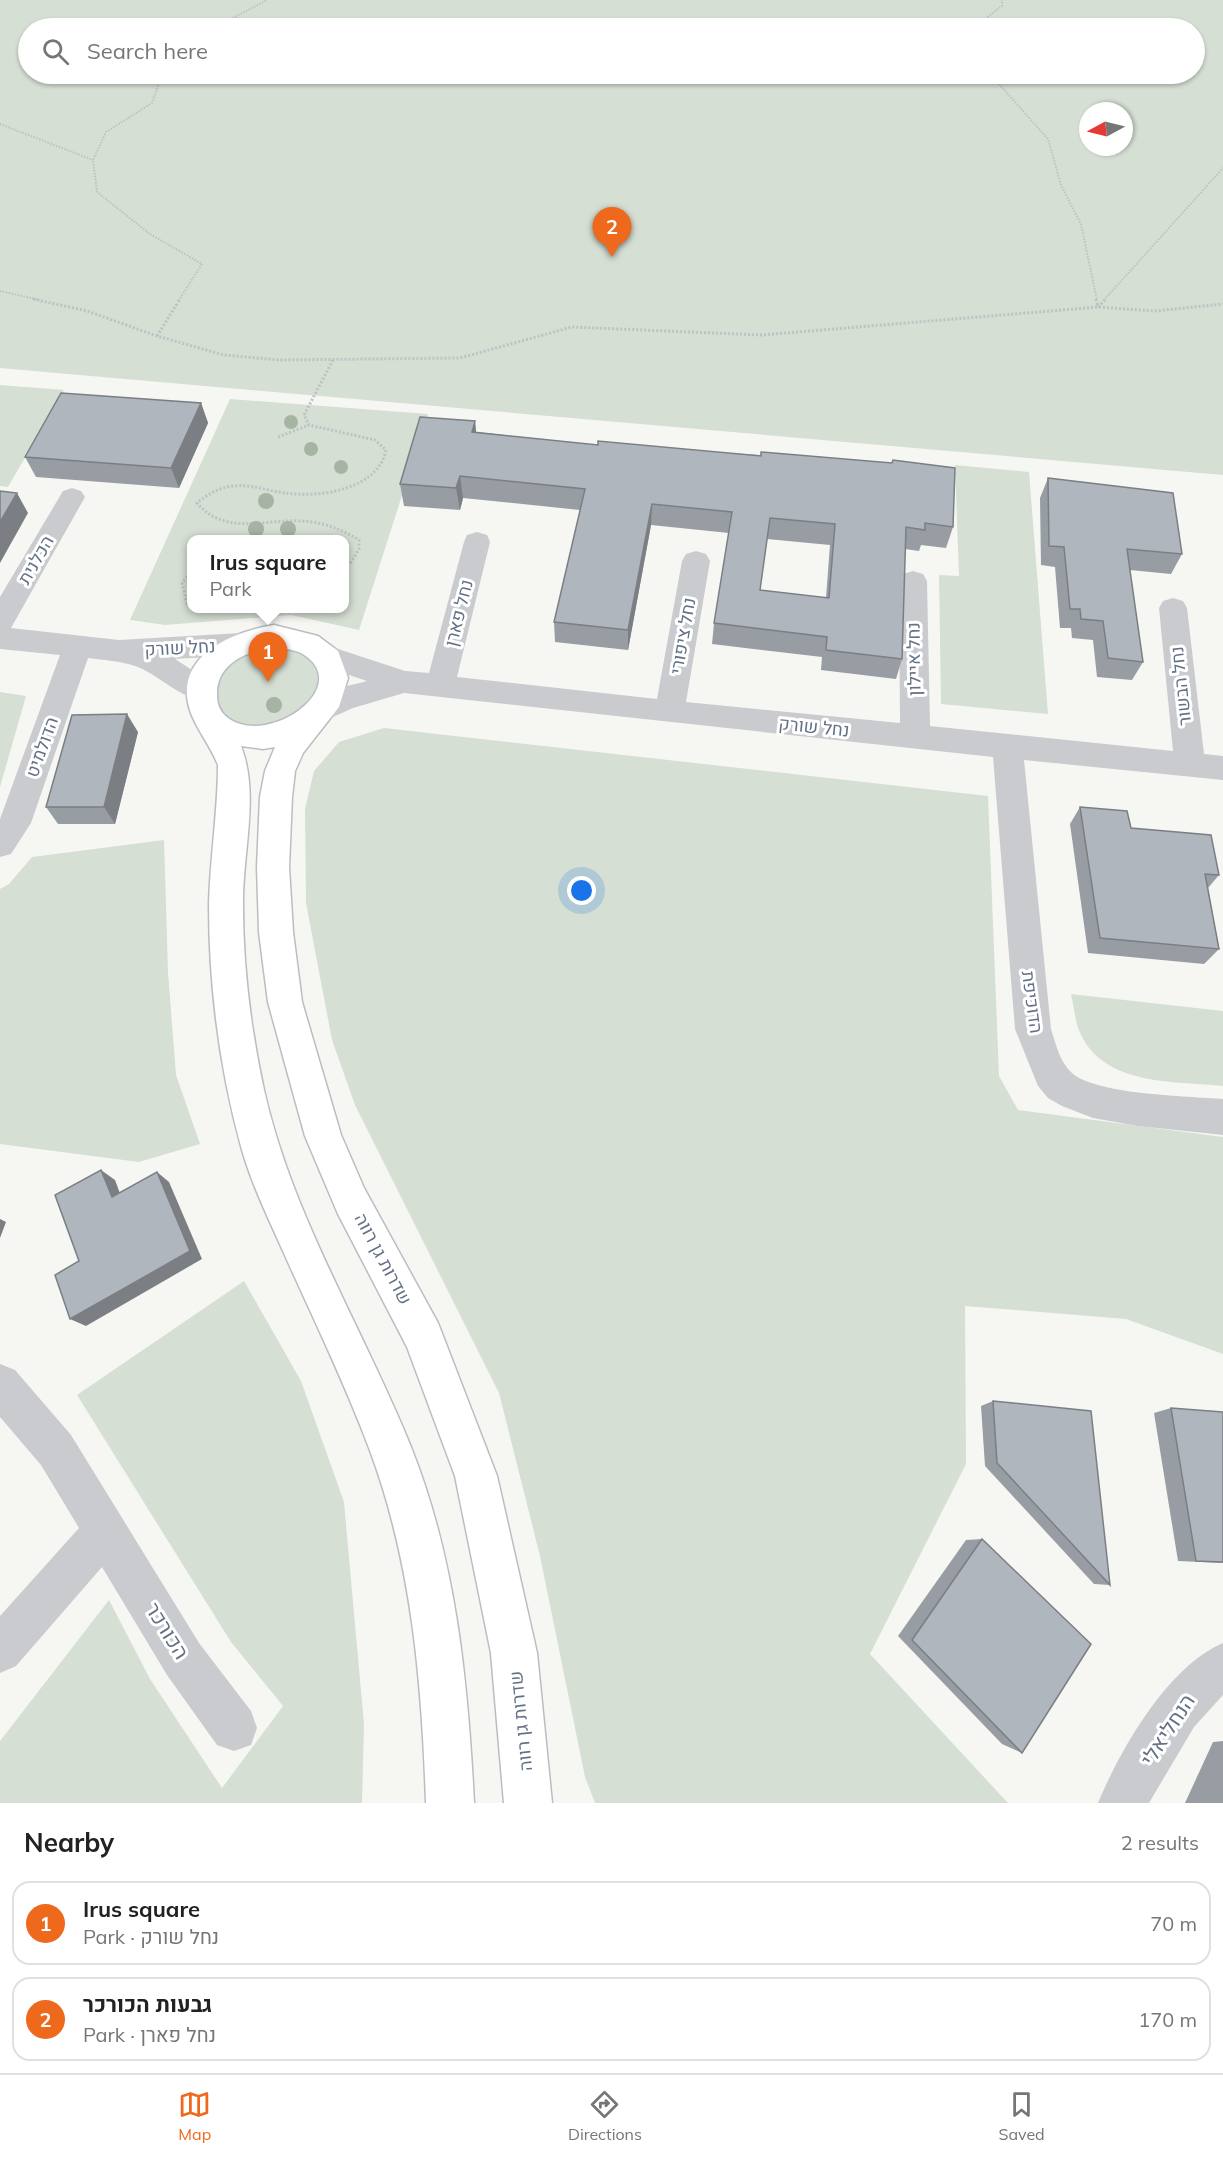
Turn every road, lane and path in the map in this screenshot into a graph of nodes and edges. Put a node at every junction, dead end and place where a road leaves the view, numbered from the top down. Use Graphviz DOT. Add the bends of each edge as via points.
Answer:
graph roads {
  1 [pos="267,0"];
  2 [pos="1002,0"];
  3 [pos="233,18"];
  4 [pos="986,18"];
  5 [pos="159,84"];
  6 [pos="999,84"];
  7 [pos="0,124"];
  8 [pos="93,160"];
  9 [pos="1223,168"];
  10 [pos="0,291"];
  11 [pos="1223,304"];
  12 [pos="1098,307"];
  13 [pos="157,336"];
  14 [pos="333,360"];
  15 [pos="309,424"];
  16 [pos="278,437"];
  17 [pos="72,497"];
  18 [pos="477,542"];
  19 [pos="696,561"];
  20 [pos="349,564"];
  21 [pos="187,574"];
  22 [pos="913,581"];
  23 [pos="187,604"];
  24 [pos="1173,608"];
  25 [pos="0,622"];
  26 [pos="0,638"];
  27 [pos="241,644"];
  28 [pos="78,646"];
  29 [pos="119,651"];
  30 [pos="326,656"];
  31 [pos="405,682"];
  32 [pos="441,684"];
  33 [pos="206,707"];
  34 [pos="669,712"];
  35 [pos="316,716"];
  36 [pos="915,736"];
  37 [pos="1007,745"];
  38 [pos="1190,765"];
  39 [pos="1223,768"];
  40 [pos="0,844"];
  41 [pos="1223,1117"];
  42 [pos="0,1385"];
  43 [pos="105,1531"];
  44 [pos="0,1650"];
  45 [pos="1223,1666"];
  46 [pos="234,1728"];
  47 [pos="450,1803"];
  48 [pos="528,1803"];
  49 [pos="1122,1803"];
  1 -- 3 [label="path"];
  2 -- 4 [label="path" via="1002,6"];
  5 -- 8 [label="path" via="152,103 106,132"];
  6 -- 12 [label="path" via="1048,139 1061,185 1081,225"];
  7 -- 8 [label="path"];
  8 -- 13 [label="path" via="97,192 150,234 202,264"];
  9 -- 12 [label="path"];
  10 -- 13 [label="path" via="87,311"];
  11 -- 12 [label="path" via="1155,311"];
  12 -- 14 [label="path" via="762,335 572,327 460,358"];
  13 -- 14 [label="path" via="225,355"];
  14 -- 15 [label="path" via="304,415"];
  15 -- 16 [label="path"];
  15 -- 20 [label="path" via="375,440 386,450 386,460 363,482 332,490 293,494 233,486 207,494 196,503 205,516 231,525 291,521 338,526 359,540 359,549"];
  17 -- 25 [label="street, הכלנית"];
  18 -- 32 [label="street, נחל פארן"];
  19 -- 34 [label="street, נחל ציפורי"];
  21 -- 23 [label="path" via="182,583"];
  22 -- 36 [label="street, נחל איילון"];
  24 -- 38 [label="street, נחל הבשור"];
  26 -- 28 [label="street, נחל שורק"];
  27 -- 29 [label="street, נחל שורק"];
  27 -- 30 [label="street" via="274,636 295,638"];
  27 -- 33 [label="street" via="216,660 205,675"];
  28 -- 29 [label="street, נחל שורק"];
  28 -- 40 [label="street, הדולמיט" via="15,823"];
  29 -- 33 [label="street, נחל שורק" via="157,661 180,674"];
  30 -- 31 [label="street, נחל שורק"];
  30 -- 35 [label="street" via="333,671 334,687"];
  31 -- 32 [label="street, נחל שורק"];
  31 -- 35 [label="street, נחל שורק" via="353,696"];
  32 -- 34 [label="street, נחל שורק"];
  33 -- 35 [label="street" via="227,732 248,738 270,738 291,732"];
  33 -- 47 [label="street" via="233,765 227,947 230,992 248,1096 261,1152 367,1392 416,1527 434,1620"];
  34 -- 36 [label="street, נחל שורק"];
  35 -- 48 [label="street, שדרות גן רווה" via="290,747 280,771 276,797 273,867 285,1002 322,1136 351,1201 424,1337 476,1476 514,1653"];
  36 -- 37 [label="street, נחל שורק"];
  37 -- 38 [label="street, נחל שורק"];
  37 -- 41 [label="street, הדוכיפת" via="1033,1029 1043,1059 1060,1086 1087,1101"];
  38 -- 39 [label="street, נחל שורק"];
  42 -- 43 [label="street, הכורכר" via="56,1450"];
  43 -- 44 [label="street"];
  43 -- 46 [label="street, הכורכר" via="183,1659"];
  45 -- 49 [label="street, הנחליאלי" via="1202,1679 1177,1712"];
}
